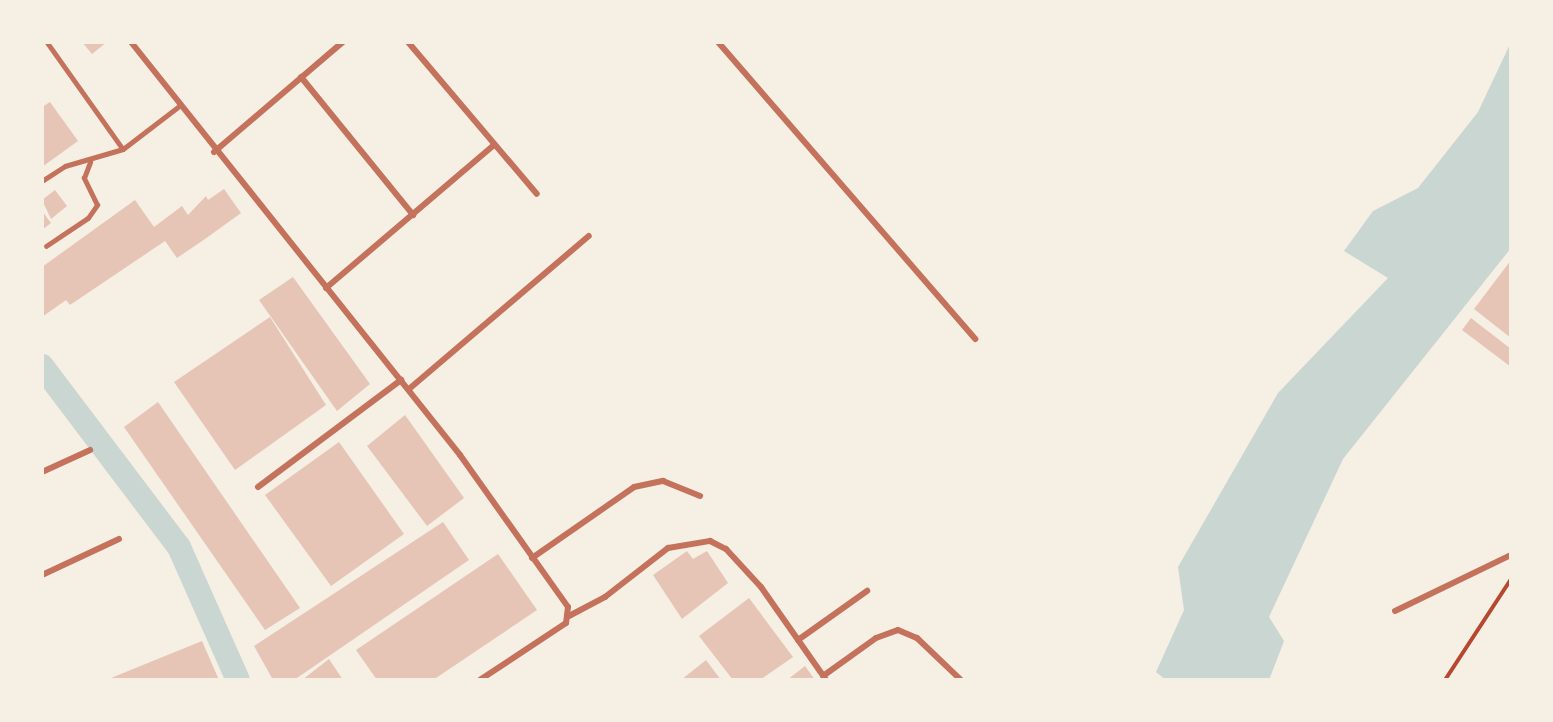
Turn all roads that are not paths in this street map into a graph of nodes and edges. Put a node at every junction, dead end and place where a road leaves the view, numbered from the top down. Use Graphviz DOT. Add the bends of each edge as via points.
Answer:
graph roads {
  1 [pos="48,42"];
  2 [pos="131,42"];
  3 [pos="343,42"];
  4 [pos="408,42"];
  5 [pos="718,42"];
  6 [pos="302,77"];
  7 [pos="178,107"];
  8 [pos="493,146"];
  9 [pos="123,149"];
  10 [pos="214,152"];
  11 [pos="90,162"];
  12 [pos="42,181"];
  13 [pos="537,195"];
  14 [pos="412,215"];
  15 [pos="589,236"];
  16 [pos="46,246"];
  17 [pos="326,288"];
  18 [pos="975,339"];
  19 [pos="401,380"];
  20 [pos="409,389"];
  21 [pos="90,450"];
  22 [pos="42,472"];
  23 [pos="258,487"];
  24 [pos="700,496"];
  25 [pos="119,539"];
  26 [pos="1511,555"];
  27 [pos="532,558"];
  28 [pos="42,575"];
  29 [pos="867,591"];
  30 [pos="1395,611"];
  31 [pos="569,616"];
  32 [pos="798,640"];
  33 [pos="825,678"];
  34 [pos="480,680"];
  35 [pos="961,680"];
  1 -- 9 [label="lane"];
  2 -- 7 [label="street"];
  3 -- 6 [label="street"];
  4 -- 8 [label="street"];
  5 -- 18 [label="street"];
  6 -- 10 [label="street"];
  6 -- 14 [label="street"];
  7 -- 9 [label="lane"];
  7 -- 10 [label="street"];
  8 -- 13 [label="street"];
  8 -- 14 [label="street"];
  9 -- 11 [label="lane"];
  10 -- 17 [label="street"];
  11 -- 12 [label="lane" via="65,166"];
  11 -- 16 [label="lane" via="84,178 97,205 88,218"];
  14 -- 17 [label="street"];
  15 -- 20 [label="street"];
  17 -- 19 [label="street"];
  19 -- 20 [label="street"];
  19 -- 23 [label="street"];
  20 -- 27 [label="street"];
  21 -- 22 [label="street"];
  24 -- 27 [label="street" via="663,481 634,487"];
  25 -- 28 [label="street"];
  26 -- 30 [label="street"];
  27 -- 31 [label="street"];
  29 -- 32 [label="street"];
  31 -- 32 [label="street" via="604,597 668,548 710,541 726,549 761,587"];
  31 -- 34 [label="street"];
  32 -- 33 [label="street"];
  33 -- 35 [label="street" via="876,638 898,630 916,638"];
}
